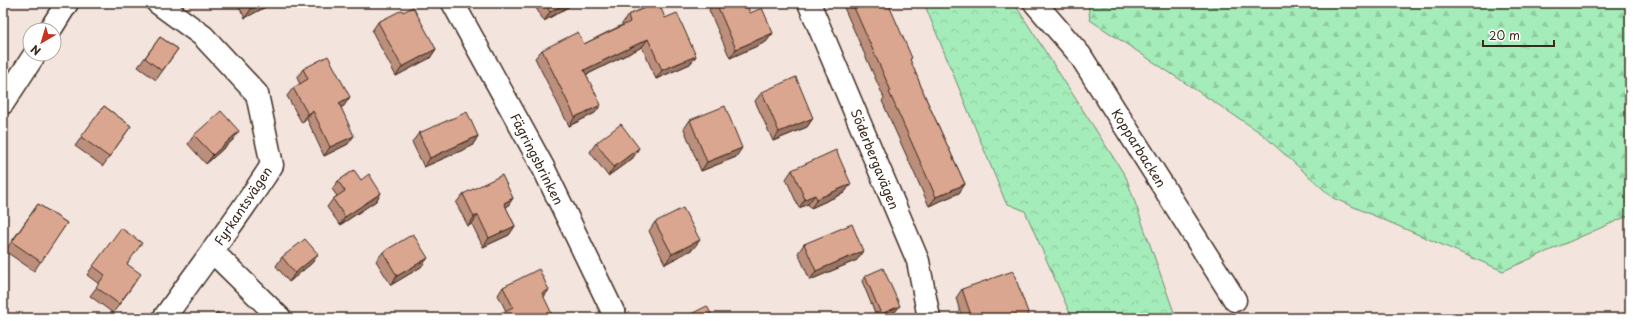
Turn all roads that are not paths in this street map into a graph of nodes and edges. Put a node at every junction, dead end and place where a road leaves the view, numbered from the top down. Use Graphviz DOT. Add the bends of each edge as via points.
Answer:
graph roads {
  1 [pos="67,3"];
  2 [pos="158,3"];
  3 [pos="453,3"];
  4 [pos="809,3"];
  5 [pos="1035,3"];
  6 [pos="55,22"];
  7 [pos="29,62"];
  8 [pos="3,103"];
  9 [pos="212,250"];
  10 [pos="1235,300"];
  11 [pos="164,318"];
  12 [pos="280,318"];
  13 [pos="616,318"];
  14 [pos="929,318"];
  1 -- 6 [label="street"];
  2 -- 9 [label="street, Fyrkantsvägen" via="203,36 257,94 272,165 238,218"];
  3 -- 13 [label="street, Fägringsbrinken" via="543,167"];
  4 -- 14 [label="street, Söderbergavägen" via="918,261"];
  5 -- 10 [label="street, Kopparbacken" via="1080,55"];
  7 -- 8 [label="street"];
  9 -- 11 [label="street, Fyrkantsvägen"];
  9 -- 12 [label="street"];
}
